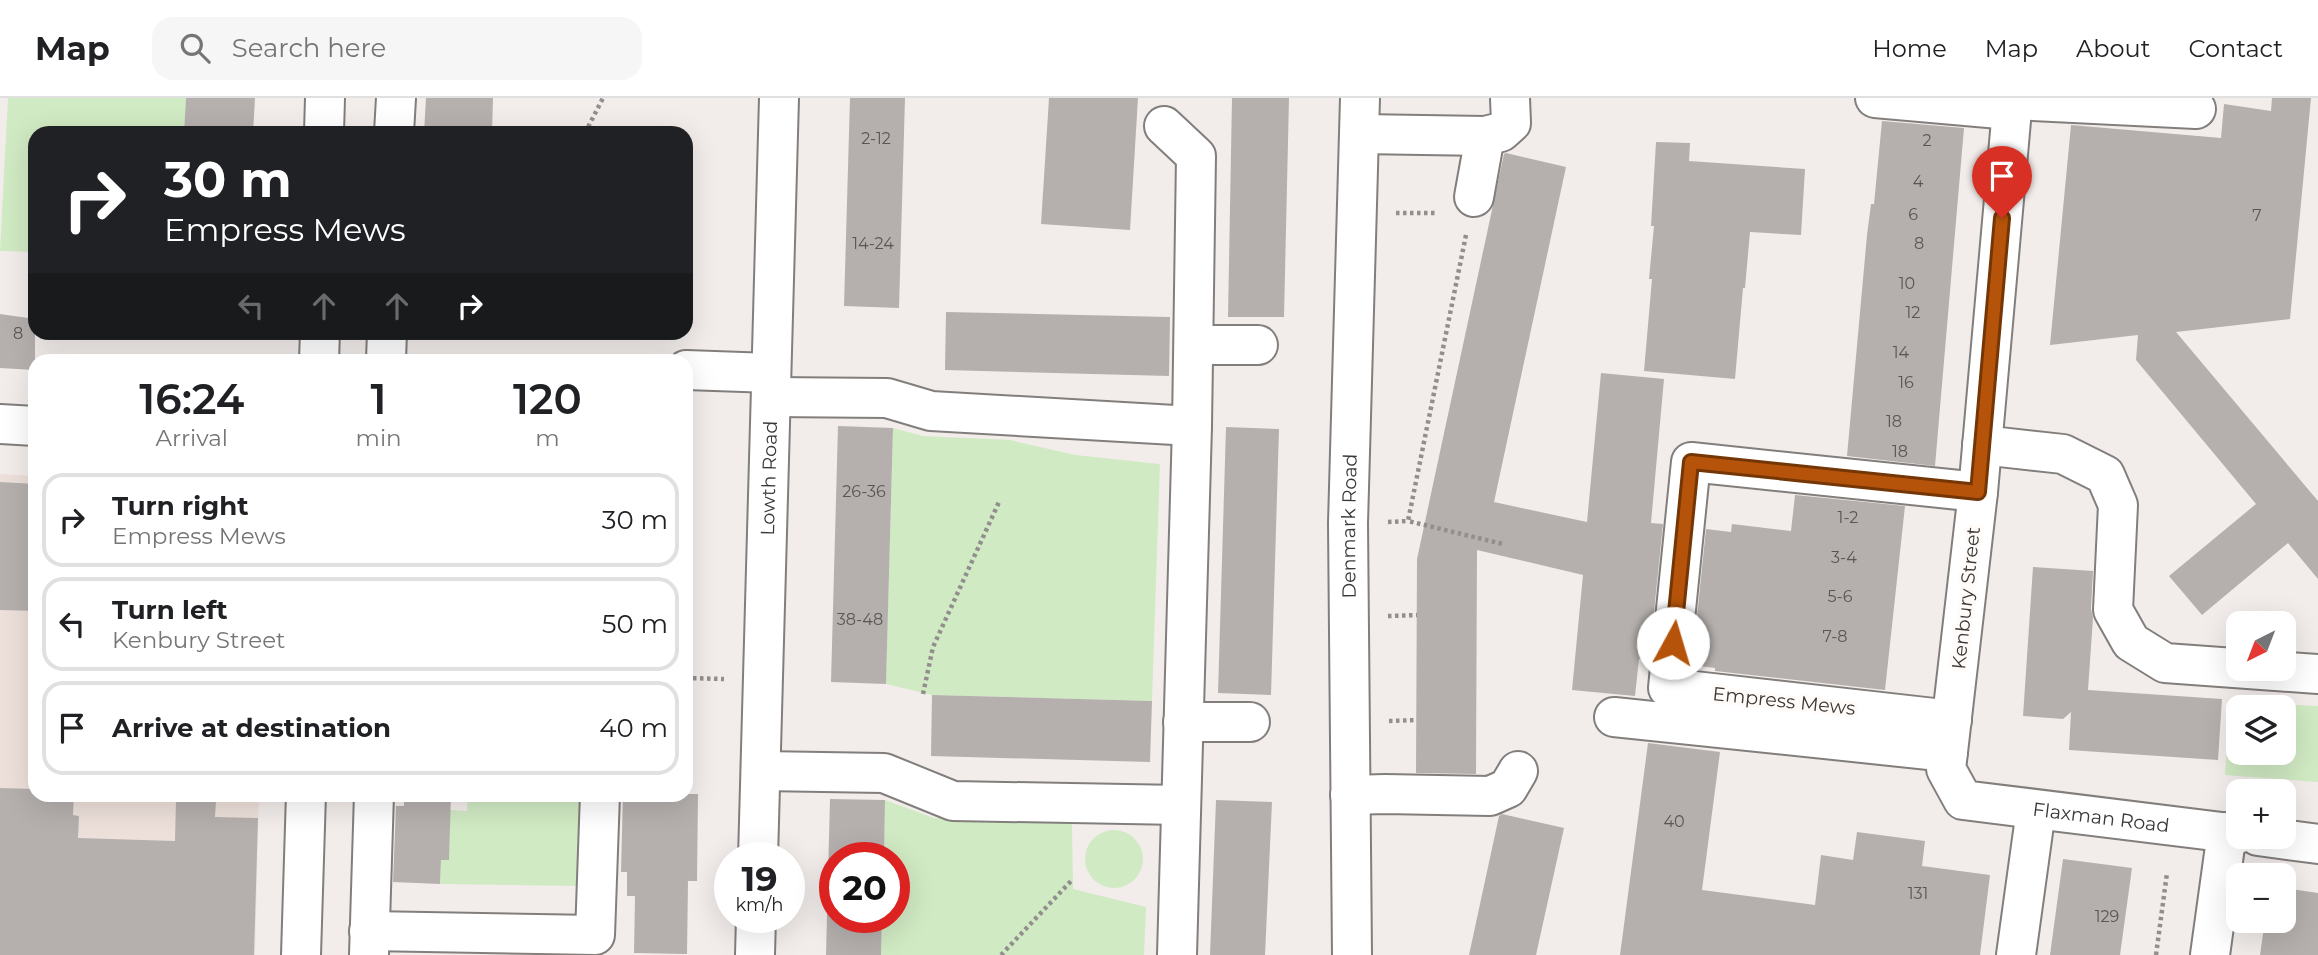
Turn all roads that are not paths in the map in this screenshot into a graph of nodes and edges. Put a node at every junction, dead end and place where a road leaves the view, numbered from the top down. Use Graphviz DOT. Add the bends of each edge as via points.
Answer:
graph roads {
  1 [pos="325,98"];
  2 [pos="396,98"];
  3 [pos="779,98"];
  4 [pos="1510,98"];
  5 [pos="1875,98"];
  6 [pos="2012,103"];
  7 [pos="2196,109"];
  8 [pos="1360,116"];
  9 [pos="324,126"];
  10 [pos="394,126"];
  11 [pos="1164,126"];
  12 [pos="1485,136"];
  13 [pos="1473,205"];
  14 [pos="1194,345"];
  15 [pos="1258,345"];
  16 [pos="693,371"];
  17 [pos="771,385"];
  18 [pos="0,424"];
  19 [pos="28,426"];
  20 [pos="1192,426"];
  21 [pos="1982,445"];
  22 [pos="1978,492"];
  23 [pos="2318,674"];
  24 [pos="1614,717"];
  25 [pos="1183,722"];
  26 [pos="1250,722"];
  27 [pos="1950,736"];
  28 [pos="761,771"];
  29 [pos="1518,771"];
  30 [pos="1350,795"];
  31 [pos="1963,800"];
  32 [pos="306,802"];
  33 [pos="374,802"];
  34 [pos="600,802"];
  35 [pos="1181,805"];
  36 [pos="2036,810"];
  37 [pos="2226,832"];
  38 [pos="2296,841"];
  39 [pos="759,842"];
  40 [pos="2318,844"];
  41 [pos="2237,849"];
  42 [pos="756,933"];
  43 [pos="369,943"];
  44 [pos="301,955"];
  45 [pos="755,955"];
  46 [pos="1177,955"];
  47 [pos="1352,955"];
  48 [pos="2016,955"];
  49 [pos="2210,955"];
  1 -- 9 [label="street"];
  2 -- 10 [label="street"];
  3 -- 17 [label="street, Lowth Road"];
  4 -- 12 [label="street" via="1511,123 1501,132"];
  5 -- 6 [label="street"];
  6 -- 7 [label="street"];
  6 -- 21 [label="street, Kenbury Street"];
  8 -- 12 [label="street"];
  8 -- 30 [label="street, Denmark Road" via="1348,523"];
  11 -- 14 [label="street" via="1196,156"];
  12 -- 13 [label="street"];
  14 -- 15 [label="street"];
  14 -- 20 [label="street"];
  16 -- 17 [label="street"];
  17 -- 20 [label="street" via="887,398 931,411"];
  17 -- 28 [label="street, Lowth Road"];
  18 -- 19 [label="street"];
  20 -- 25 [label="street"];
  21 -- 22 [label="street, Kenbury Street"];
  21 -- 23 [label="street" via="2063,454 2105,475 2118,505 2113,610 2131,642 2165,663"];
  22 -- 27 [label="street, Kenbury Street"];
  22 -- 27 [label="street, Empress Mews" via="1691,462 1668,688"];
  24 -- 27 [label="street"];
  25 -- 26 [label="street"];
  25 -- 35 [label="street"];
  27 -- 31 [label="street, Kenbury Street" via="1946,769"];
  28 -- 35 [label="street" via="884,773 953,800"];
  28 -- 39 [label="street, Lowth Road"];
  29 -- 30 [label="street" via="1508,788 1490,796"];
  30 -- 47 [label="street, Denmark Road"];
  31 -- 36 [label="street, Flaxman Road"];
  32 -- 44 [label="street"];
  33 -- 43 [label="street"];
  34 -- 43 [label="street" via="596,935"];
  35 -- 46 [label="street"];
  36 -- 37 [label="street, Flaxman Road"];
  36 -- 48 [label="street"];
  38 -- 40 [label="street, Flaxman Road"];
  41 -- 49 [label="street"];
  42 -- 45 [label="street"];
}
